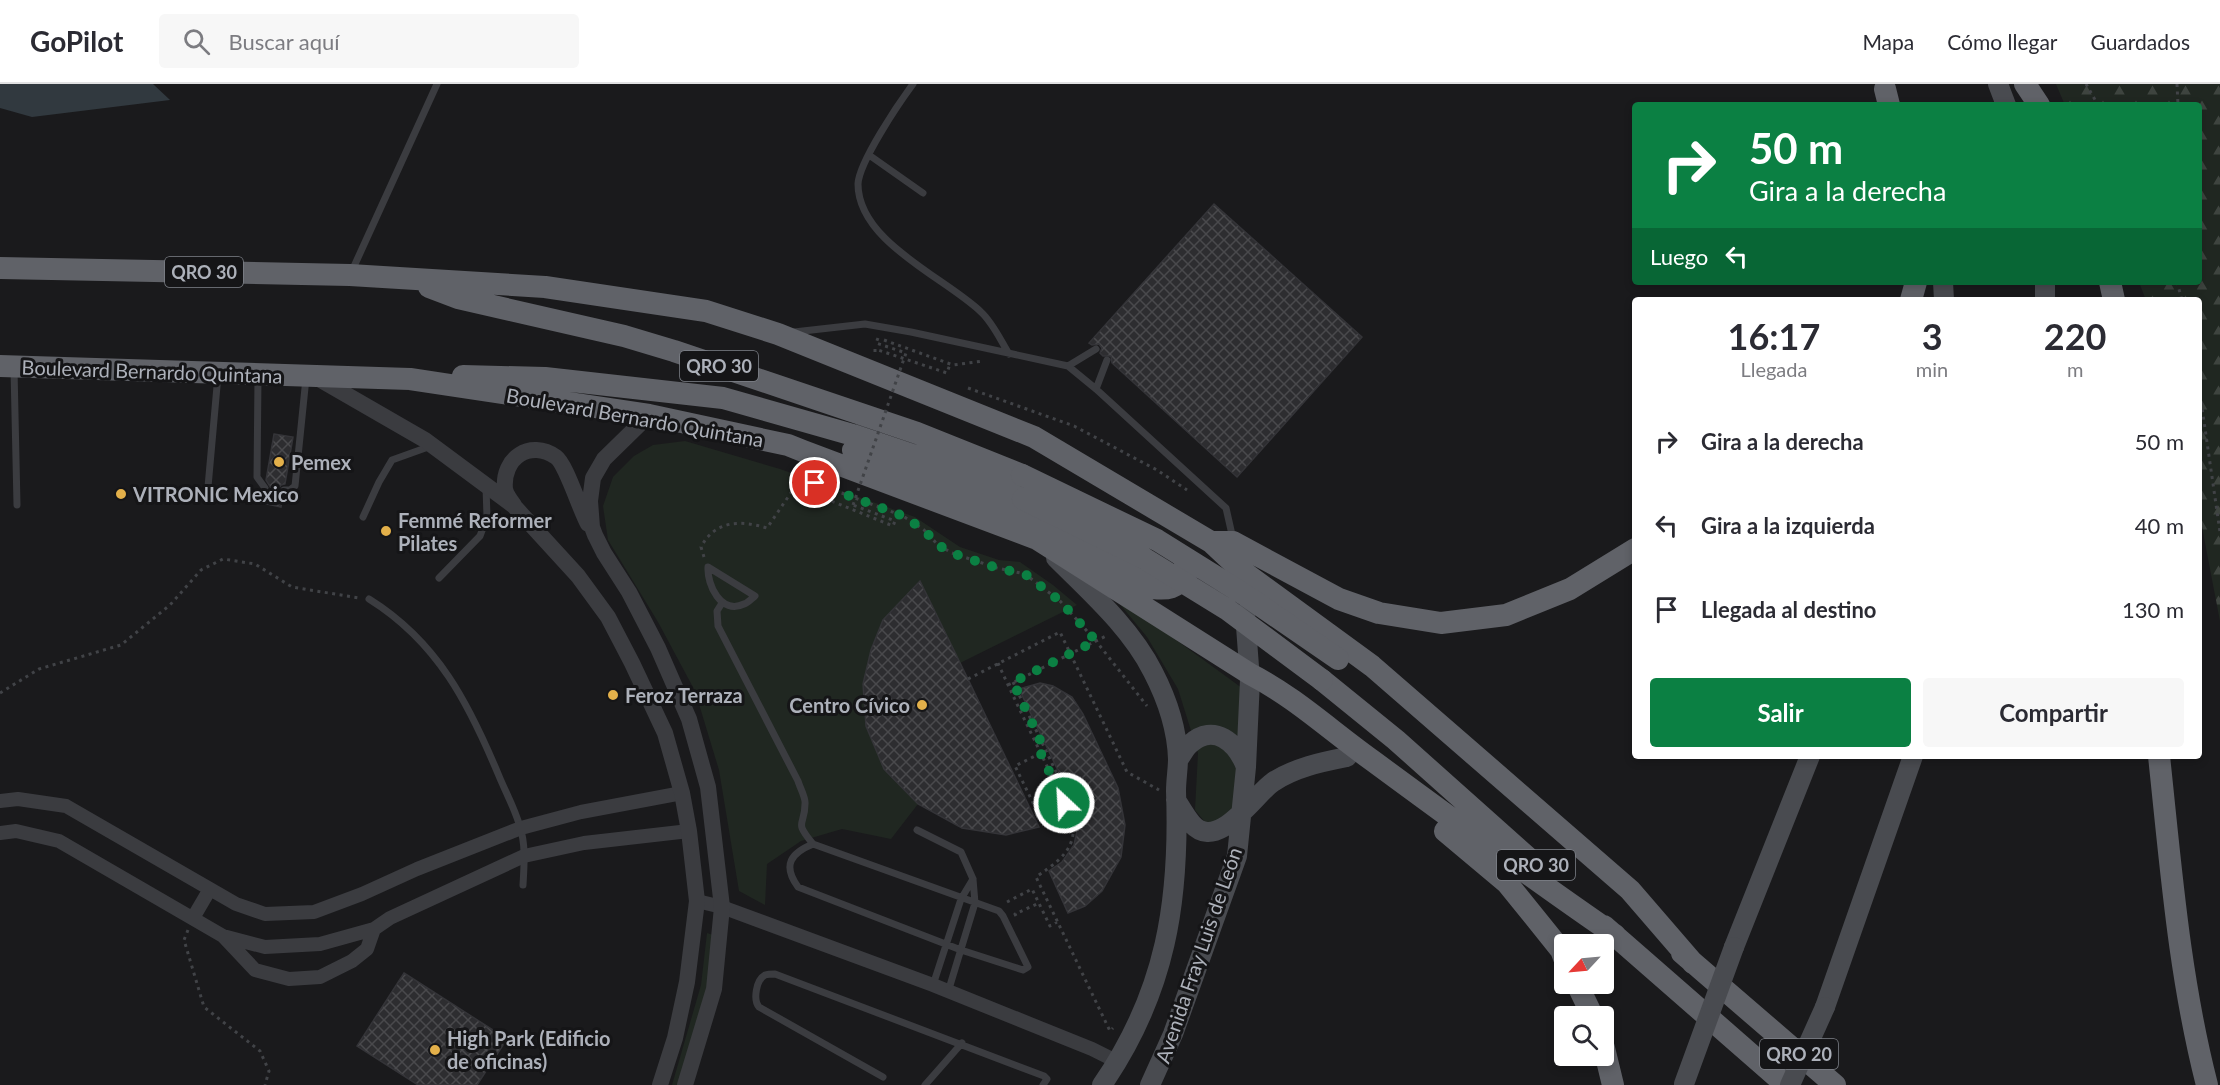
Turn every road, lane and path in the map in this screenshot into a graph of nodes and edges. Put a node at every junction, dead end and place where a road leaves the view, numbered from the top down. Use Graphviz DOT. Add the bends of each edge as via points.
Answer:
graph roads {
  1 [pos="437,84"];
  2 [pos="913,84"];
  3 [pos="1998,84"];
  4 [pos="2025,84"];
  5 [pos="2086,84"];
  6 [pos="2177,84"];
  7 [pos="2005,102"];
  8 [pos="2037,102"];
  9 [pos="2096,102"];
  10 [pos="2178,102"];
  11 [pos="869,155"];
  12 [pos="923,192"];
  13 [pos="0,268"];
  14 [pos="350,275"];
  15 [pos="408,279"];
  16 [pos="778,334"];
  17 [pos="1096,349"];
  18 [pos="988,350"];
  19 [pos="874,353"];
  20 [pos="1009,354"];
  21 [pos="1107,360"];
  22 [pos="950,364"];
  23 [pos="1068,366"];
  24 [pos="7,367"];
  25 [pos="218,374"];
  26 [pos="310,375"];
  27 [pos="258,376"];
  28 [pos="410,379"];
  29 [pos="1096,389"];
  30 [pos="2202,408"];
  31 [pos="649,415"];
  32 [pos="788,445"];
  33 [pos="433,446"];
  34 [pos="486,485"];
  35 [pos="265,488"];
  36 [pos="284,490"];
  37 [pos="207,498"];
  38 [pos="851,498"];
  39 [pos="1141,500"];
  40 [pos="17,504"];
  41 [pos="514,506"];
  42 [pos="363,517"];
  43 [pos="2220,532"];
  44 [pos="595,535"];
  45 [pos="1037,539"];
  46 [pos="1211,542"];
  47 [pos="1233,542"];
  48 [pos="1632,551"];
  49 [pos="708,567"];
  50 [pos="1242,571"];
  51 [pos="439,578"];
  52 [pos="369,599"];
  53 [pos="722,603"];
  54 [pos="1122,628"];
  55 [pos="1096,641"];
  56 [pos="1070,654"];
  57 [pos="998,663"];
  58 [pos="1250,674"];
  59 [pos="968,679"];
  60 [pos="1013,682"];
  61 [pos="1008,685"];
  62 [pos="0,693"];
  63 [pos="1149,710"];
  64 [pos="1045,751"];
  65 [pos="1041,754"];
  66 [pos="1347,757"];
  67 [pos="1809,759"];
  68 [pos="1911,759"];
  69 [pos="2160,759"];
  70 [pos="1178,760"];
  71 [pos="1246,767"];
  72 [pos="1161,781"];
  73 [pos="1062,785"];
  74 [pos="1057,787"];
  75 [pos="682,793"];
  76 [pos="1169,796"];
  77 [pos="0,801"];
  78 [pos="1242,813"];
  79 [pos="521,828"];
  80 [pos="917,830"];
  81 [pos="689,831"];
  82 [pos="0,832"];
  83 [pos="813,844"];
  84 [pos="524,856"];
  85 [pos="973,879"];
  86 [pos="523,885"];
  87 [pos="210,889"];
  88 [pos="962,898"];
  89 [pos="697,901"];
  90 [pos="975,903"];
  91 [pos="1039,903"];
  92 [pos="722,907"];
  93 [pos="995,909"];
  94 [pos="193,918"];
  95 [pos="1057,922"];
  96 [pos="1020,924"];
  97 [pos="374,928"];
  98 [pos="1615,935"];
  99 [pos="223,936"];
  100 [pos="1554,941"];
  101 [pos="947,943"];
  102 [pos="961,950"];
  103 [pos="1693,963"];
  104 [pos="933,985"];
  105 [pos="947,992"];
  106 [pos="1762,1023"];
  107 [pos="1115,1027"];
  108 [pos="962,1043"];
  109 [pos="1748,1053"];
  110 [pos="1118,1062"];
  111 [pos="1608,1066"];
  112 [pos="883,1077"];
  113 [pos="265,1085"];
  114 [pos="660,1085"];
  115 [pos="685,1085"];
  116 [pos="925,1085"];
  117 [pos="1043,1085"];
  118 [pos="1102,1085"];
  119 [pos="1150,1085"];
  120 [pos="1613,1085"];
  121 [pos="1684,1085"];
  122 [pos="1786,1085"];
  123 [pos="1790,1085"];
  124 [pos="1836,1085"];
  125 [pos="2207,1085"];
  1 -- 14 [label="lane"];
  2 -- 11 [label="lane"];
  3 -- 7 [label="main road"];
  4 -- 8 [label="highway"];
  5 -- 9 [label="path"];
  6 -- 10 [label="path"];
  11 -- 12 [label="lane"];
  11 -- 20 [label="lane" via="858,183 871,222 901,253 982,313"];
  13 -- 14 [label="highway, QRO 30"];
  14 -- 15 [label="highway, QRO 30"];
  15 -- 16 [label="highway, QRO 30" via="545,288 706,311"];
  15 -- 103 [label="highway, QRO 30, bridge" via="458,298 674,351 917,433 1022,475 1158,540 1361,675"];
  16 -- 18 [label="lane" via="865,324"];
  16 -- 39 [label="highway, QRO 30" via="1034,437"];
  17 -- 23 [label="lane"];
  18 -- 20 [label="lane"];
  18 -- 22 [label="path" via="987,361"];
  19 -- 22 [label="path" via="875,349 947,372"];
  20 -- 23 [label="lane"];
  21 -- 29 [label="lane"];
  22 -- 38 [label="path, bridge" via="878,338 876,344 906,353 852,505 895,521 893,526 814,494 817,486"];
  23 -- 29 [label="lane"];
  24 -- 25 [label="highway, Boulevard Bernardo Quintana / QRO 30"];
  24 -- 40 [label="lane"];
  25 -- 27 [label="highway, Boulevard Bernardo Quintana / QRO 30"];
  25 -- 37 [label="lane"];
  26 -- 27 [label="highway, Boulevard Bernardo Quintana / QRO 30"];
  26 -- 28 [label="highway, Boulevard Bernardo Quintana / QRO 30"];
  26 -- 33 [label="street"];
  26 -- 36 [label="lane" via="295,486"];
  27 -- 35 [label="lane" via="257,477"];
  28 -- 31 [label="highway, Boulevard Bernardo Quintana / QRO 30"];
  28 -- 98 [label="highway, QRO 30, bridge" via="477,375 545,378 723,398 853,435 1023,499 1142,557 1228,610 1396,740"];
  29 -- 47 [label="lane" via="1226,508"];
  30 -- 43 [label="path"];
  31 -- 32 [label="highway, Boulevard Bernardo Quintana / QRO 30"];
  31 -- 44 [label="street" via="604,459 593,478 590,501"];
  32 -- 39 [label="highway" via="816,436 1043,524 1153,588 1167,590 1186,576 1180,546"];
  32 -- 45 [label="highway, Boulevard Bernardo Quintana / QRO 30"];
  33 -- 34 [label="street"];
  33 -- 42 [label="lane" via="392,460"];
  34 -- 41 [label="street"];
  34 -- 51 [label="lane" via="487,517 480,536"];
  39 -- 46 [label="highway, QRO 30"];
  41 -- 44 [label="street" via="505,490 516,456 529,449 543,450 559,459"];
  41 -- 75 [label="street" via="578,576 608,618 665,733"];
  44 -- 92 [label="street" via="653,638 689,718 708,788"];
  45 -- 54 [label="main road, Avenida Fray Luis de León"];
  45 -- 58 [label="highway, Boulevard Bernardo Quintana / QRO 30"];
  46 -- 47 [label="highway"];
  46 -- 50 [label="highway, QRO 30"];
  47 -- 48 [label="highway" via="1339,599 1379,613 1441,623 1506,615 1569,589"];
  47 -- 50 [label="street"];
  49 -- 53 [label="lane" via="707,578"];
  49 -- 53 [label="lane" via="755,596 735,607"];
  49 -- 55 [label="path" via="701,547 706,537 731,523 767,528 799,481 815,483 903,516 952,553 1025,574 1060,601"];
  50 -- 58 [label="main road, Avenida Fray Luis de León"];
  50 -- 103 [label="highway" via="1372,666 1630,890"];
  52 -- 62 [label="path" via="292,587 255,564 223,559 201,570 170,605 121,645 39,669"];
  52 -- 79 [label="lane" via="393,614 427,646 462,695"];
  53 -- 83 [label="lane" via="717,611 718,626 798,781 806,804 800,823"];
  54 -- 55 [label="path"];
  54 -- 70 [label="main road, Avenida Fray Luis de León" via="1153,671 1167,702"];
  55 -- 56 [label="path"];
  55 -- 63 [label="path"];
  56 -- 57 [label="path" via="1060,632"];
  56 -- 60 [label="path"];
  56 -- 76 [label="path" via="1127,772"];
  57 -- 59 [label="path"];
  57 -- 61 [label="path"];
  58 -- 66 [label="highway" via="1281,706"];
  58 -- 71 [label="main road, Avenida Fray Luis de León"];
  58 -- 98 [label="highway" via="1276,687 1521,870"];
  60 -- 61 [label="path"];
  60 -- 64 [label="path"];
  61 -- 65 [label="path"];
  64 -- 65 [label="path"];
  64 -- 73 [label="path"];
  65 -- 74 [label="path"];
  65 -- 74 [label="path" via="1015,766 1039,815 1064,803"];
  66 -- 78 [label="main road" via="1304,766 1272,782"];
  66 -- 100 [label="highway" via="1507,883"];
  67 -- 121 [label="main road, bridge"];
  68 -- 123 [label="main road, bridge" via="1825,1007"];
  69 -- 125 [label="highway" via="2177,933 2192,1028"];
  70 -- 71 [label="main road" via="1202,737 1216,736 1233,743"];
  70 -- 76 [label="main road, Avenida Fray Luis de León"];
  71 -- 78 [label="main road, Avenida Fray Luis de León"];
  72 -- 76 [label="path"];
  73 -- 74 [label="path"];
  73 -- 95 [label="path" via="1072,811 1071,843 1036,877"];
  75 -- 79 [label="street"];
  75 -- 81 [label="street"];
  76 -- 78 [label="main road" via="1192,825 1201,830 1219,830"];
  76 -- 110 [label="main road, Avenida Fray Luis de León" via="1177,869 1171,918 1161,964 1138,1024"];
  77 -- 87 [label="street" via="18,799 66,806"];
  78 -- 119 [label="main road, Avenida Fray Luis de León" via="1237,856 1171,1041"];
  79 -- 84 [label="lane"];
  79 -- 87 [label="street" via="314,912 265,914"];
  80 -- 85 [label="lane" via="961,852"];
  81 -- 84 [label="street" via="584,843"];
  81 -- 89 [label="street"];
  82 -- 94 [label="street" via="16,831 59,842"];
  83 -- 88 [label="lane"];
  83 -- 101 [label="lane" via="798,850 790,863 790,877 798,887"];
  84 -- 86 [label="lane"];
  84 -- 97 [label="street"];
  85 -- 88 [label="lane"];
  85 -- 90 [label="lane"];
  87 -- 94 [label="street"];
  88 -- 90 [label="lane"];
  88 -- 101 [label="lane"];
  89 -- 92 [label="street"];
  89 -- 114 [label="street" via="687,982"];
  90 -- 93 [label="lane"];
  90 -- 102 [label="lane"];
  91 -- 93 [label="path" via="1032,889"];
  91 -- 95 [label="path" via="1050,926"];
  91 -- 96 [label="path" via="1015,914"];
  92 -- 104 [label="street"];
  92 -- 115 [label="street" via="714,989"];
  93 -- 102 [label="lane" via="1003,916 1026,969"];
  94 -- 99 [label="street"];
  94 -- 113 [label="path" via="184,940 204,1007 260,1051 269,1071"];
  95 -- 107 [label="path" via="1110,1031"];
  97 -- 99 [label="street" via="320,944 265,947"];
  97 -- 99 [label="street" via="367,949 320,978 289,979 255,970"];
  98 -- 109 [label="highway, QRO 30"];
  101 -- 102 [label="lane"];
  101 -- 104 [label="lane"];
  102 -- 105 [label="lane"];
  103 -- 106 [label="highway, QRO 30"];
  104 -- 105 [label="street"];
  105 -- 110 [label="street"];
  106 -- 124 [label="highway, QRO 20"];
  108 -- 112 [label="lane" via="775,974 762,978 754,996 759,1007"];
  108 -- 116 [label="lane"];
  108 -- 117 [label="lane" via="1044,1076 1047,1079"];
  109 -- 122 [label="highway, QRO 20"];
  110 -- 118 [label="main road, Avenida Fray Luis de León"];
  111 -- 120 [label="highway"];
}
